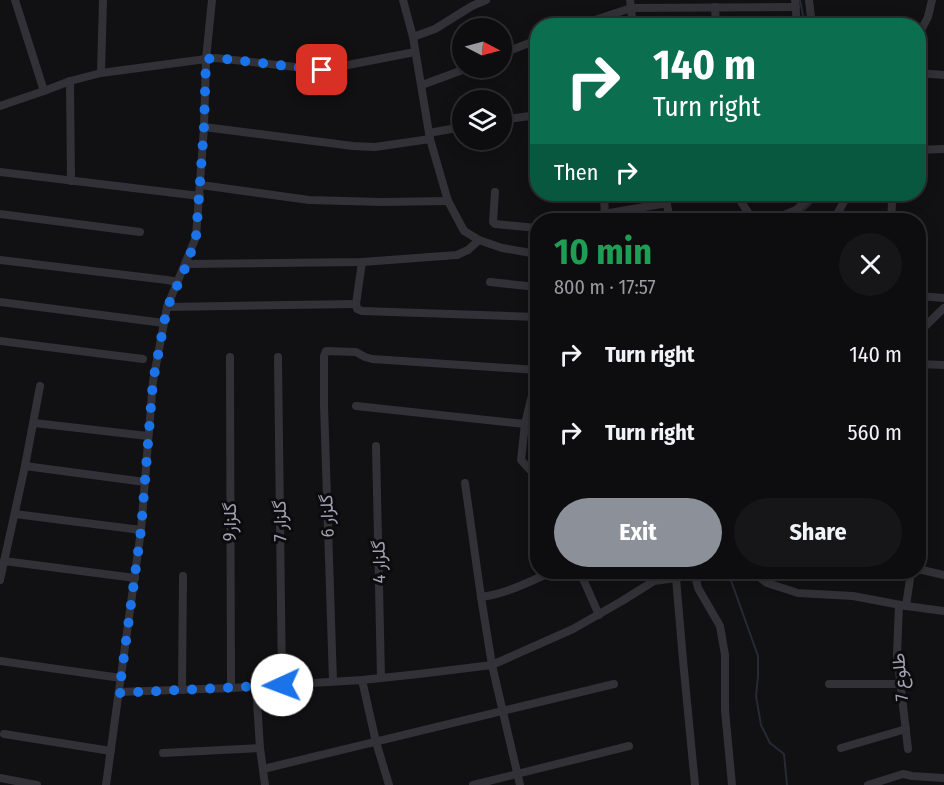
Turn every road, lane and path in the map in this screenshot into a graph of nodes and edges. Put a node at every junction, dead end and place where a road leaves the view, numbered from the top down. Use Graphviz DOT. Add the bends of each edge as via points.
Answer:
graph roads {
  1 [pos="15,0"];
  2 [pos="103,0"];
  3 [pos="212,0"];
  4 [pos="403,0"];
  5 [pos="486,0"];
  6 [pos="809,0"];
  7 [pos="932,0"];
  8 [pos="630,4"];
  9 [pos="796,4"];
  10 [pos="715,7"];
  11 [pos="596,18"];
  12 [pos="716,18"];
  13 [pos="811,18"];
  14 [pos="926,21"];
  15 [pos="413,37"];
  16 [pos="530,43"];
  17 [pos="512,50"];
  18 [pos="415,52"];
  19 [pos="206,59"];
  20 [pos="101,73"];
  21 [pos="452,74"];
  22 [pos="926,74"];
  23 [pos="944,75"];
  24 [pos="70,81"];
  25 [pos="422,86"];
  26 [pos="44,91"];
  27 [pos="0,106"];
  28 [pos="530,116"];
  29 [pos="512,118"];
  30 [pos="204,127"];
  31 [pos="452,130"];
  32 [pos="429,136"];
  33 [pos="944,149"];
  34 [pos="926,150"];
  35 [pos="0,172"];
  36 [pos="71,181"];
  37 [pos="201,186"];
  38 [pos="495,192"];
  39 [pos="200,196"];
  40 [pos="448,201"];
  41 [pos="806,201"];
  42 [pos="667,203"];
  43 [pos="892,203"];
  44 [pos="622,213"];
  45 [pos="669,213"];
  46 [pos="789,213"];
  47 [pos="891,213"];
  48 [pos="0,214"];
  49 [pos="530,227"];
  50 [pos="140,232"];
  51 [pos="479,240"];
  52 [pos="530,253"];
  53 [pos="0,260"];
  54 [pos="362,261"];
  55 [pos="187,264"];
  56 [pos="178,282"];
  57 [pos="490,282"];
  58 [pos="530,286"];
  59 [pos="926,297"];
  60 [pos="944,298"];
  61 [pos="0,302"];
  62 [pos="356,304"];
  63 [pos="167,308"];
  64 [pos="944,308"];
  65 [pos="530,317"];
  66 [pos="164,323"];
  67 [pos="926,325"];
  68 [pos="0,342"];
  69 [pos="230,357"];
  70 [pos="278,357"];
  71 [pos="143,359"];
  72 [pos="926,364"];
  73 [pos="944,365"];
  74 [pos="530,372"];
  75 [pos="40,386"];
  76 [pos="530,403"];
  77 [pos="356,406"];
  78 [pos="34,423"];
  79 [pos="525,424"];
  80 [pos="530,424"];
  81 [pos="148,436"];
  82 [pos="376,446"];
  83 [pos="26,466"];
  84 [pos="530,470"];
  85 [pos="145,482"];
  86 [pos="465,483"];
  87 [pos="15,514"];
  88 [pos="141,530"];
  89 [pos="4,561"];
  90 [pos="926,571"];
  91 [pos="944,575"];
  92 [pos="183,576"];
  93 [pos="135,578"];
  94 [pos="536,579"];
  95 [pos="583,579"];
  96 [pos="665,579"];
  97 [pos="676,579"];
  98 [pos="696,579"];
  99 [pos="762,579"];
  100 [pos="909,579"];
  101 [pos="0,580"];
  102 [pos="481,597"];
  103 [pos="903,605"];
  104 [pos="944,611"];
  105 [pos="599,615"];
  106 [pos="0,661"];
  107 [pos="492,665"];
  108 [pos="121,678"];
  109 [pos="381,678"];
  110 [pos="362,680"];
  111 [pos="333,681"];
  112 [pos="614,684"];
  113 [pos="829,684"];
  114 [pos="900,684"];
  115 [pos="282,685"];
  116 [pos="256,686"];
  117 [pos="231,688"];
  118 [pos="182,690"];
  119 [pos="119,693"];
  120 [pos="502,711"];
  121 [pos="906,729"];
  122 [pos="4,734"];
  123 [pos="376,742"];
  124 [pos="629,746"];
  125 [pos="260,748"];
  126 [pos="842,748"];
  127 [pos="908,749"];
  128 [pos="111,751"];
  129 [pos="163,753"];
  130 [pos="263,769"];
  131 [pos="517,774"];
  132 [pos="0,778"];
  133 [pos="944,778"];
  134 [pos="37,785"];
  135 [pos="106,785"];
  136 [pos="265,785"];
  137 [pos="389,785"];
  138 [pos="473,785"];
  139 [pos="520,785"];
  140 [pos="695,785"];
  141 [pos="732,785"];
  142 [pos="868,785"];
  1 -- 26 [label="street"];
  2 -- 20 [label="street"];
  3 -- 19 [label="street"];
  4 -- 15 [label="street"];
  5 -- 15 [label="street"];
  6 -- 13 [label="street"];
  7 -- 14 [label="street"];
  8 -- 10 [label="street"];
  8 -- 11 [label="street"];
  9 -- 10 [label="street"];
  10 -- 12 [label="street"];
  15 -- 18 [label="street"];
  16 -- 17 [label="street"];
  18 -- 19 [label="street" via="322,70"];
  18 -- 25 [label="street"];
  19 -- 20 [label="street"];
  19 -- 30 [label="street"];
  20 -- 24 [label="street"];
  21 -- 25 [label="street"];
  22 -- 23 [label="street"];
  24 -- 26 [label="street"];
  24 -- 36 [label="street"];
  25 -- 32 [label="street"];
  26 -- 27 [label="street"];
  28 -- 29 [label="street"];
  30 -- 32 [label="street" via="375,147"];
  30 -- 37 [label="street"];
  31 -- 32 [label="street"];
  32 -- 40 [label="street"];
  33 -- 34 [label="street"];
  35 -- 36 [label="street"];
  36 -- 39 [label="street"];
  37 -- 39 [label="street"];
  37 -- 40 [label="street" via="309,200"];
  38 -- 49 [label="street" via="493,222"];
  39 -- 55 [label="street" via="196,237"];
  40 -- 51 [label="street" via="464,231"];
  41 -- 46 [label="street"];
  42 -- 44 [label="street"];
  42 -- 45 [label="street"];
  43 -- 47 [label="street"];
  48 -- 50 [label="street"];
  51 -- 52 [label="street"];
  51 -- 54 [label="street" via="457,255"];
  53 -- 56 [label="street"];
  54 -- 55 [label="street"];
  54 -- 62 [label="street"];
  55 -- 56 [label="street"];
  56 -- 63 [label="street"];
  57 -- 58 [label="street"];
  59 -- 60 [label="street"];
  61 -- 66 [label="street"];
  62 -- 63 [label="street"];
  62 -- 65 [label="street" via="362,311"];
  63 -- 66 [label="street"];
  64 -- 67 [label="street"];
  66 -- 81 [label="street"];
  68 -- 71 [label="street"];
  69 -- 117 [label="street, گلزار9"];
  70 -- 115 [label="street, گلزار 7"];
  72 -- 73 [label="street"];
  74 -- 111 [label="street, گلزار 6" via="372,359 356,352 326,351 324,405"];
  75 -- 78 [label="street"];
  76 -- 79 [label="street"];
  77 -- 79 [label="street"];
  78 -- 81 [label="street"];
  78 -- 83 [label="street"];
  79 -- 80 [label="street"];
  79 -- 84 [label="street" via="521,460"];
  81 -- 85 [label="street"];
  82 -- 109 [label="street, گلزار 4"];
  83 -- 85 [label="street"];
  83 -- 87 [label="street"];
  85 -- 88 [label="street"];
  86 -- 102 [label="street"];
  87 -- 88 [label="street"];
  87 -- 89 [label="street"];
  88 -- 93 [label="street"];
  89 -- 93 [label="street"];
  89 -- 101 [label="street"];
  90 -- 91 [label="street"];
  92 -- 118 [label="street"];
  93 -- 108 [label="street"];
  94 -- 102 [label="street"];
  95 -- 105 [label="street"];
  96 -- 105 [label="street" via="654,580"];
  97 -- 140 [label="street"];
  98 -- 141 [label="street" via="720,626"];
  99 -- 103 [label="street" via="798,593 853,596"];
  100 -- 103 [label="street, طلوع 7"];
  102 -- 107 [label="street"];
  103 -- 104 [label="street"];
  103 -- 114 [label="street, طلوع 7" via="897,654"];
  105 -- 107 [label="street"];
  106 -- 108 [label="street"];
  107 -- 109 [label="street"];
  107 -- 120 [label="street"];
  108 -- 119 [label="street"];
  109 -- 110 [label="street"];
  110 -- 111 [label="street"];
  110 -- 123 [label="street"];
  111 -- 115 [label="street"];
  112 -- 120 [label="street"];
  113 -- 114 [label="street"];
  114 -- 121 [label="street, طلوع 7"];
  115 -- 116 [label="street"];
  116 -- 117 [label="street"];
  116 -- 125 [label="street"];
  117 -- 118 [label="street"];
  118 -- 119 [label="street"];
  119 -- 128 [label="street"];
  120 -- 123 [label="street"];
  120 -- 131 [label="street"];
  121 -- 126 [label="street"];
  121 -- 127 [label="street, طلوع 7"];
  122 -- 128 [label="street"];
  123 -- 130 [label="street"];
  123 -- 137 [label="street"];
  124 -- 131 [label="street"];
  125 -- 129 [label="street"];
  125 -- 130 [label="street"];
  128 -- 135 [label="street"];
  130 -- 136 [label="street"];
  131 -- 138 [label="street"];
  131 -- 139 [label="street"];
  132 -- 134 [label="street"];
  133 -- 142 [label="street" via="903,774"];
}
